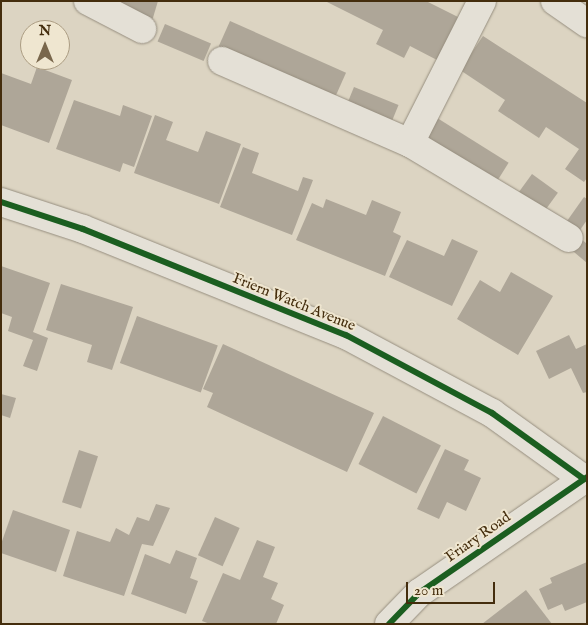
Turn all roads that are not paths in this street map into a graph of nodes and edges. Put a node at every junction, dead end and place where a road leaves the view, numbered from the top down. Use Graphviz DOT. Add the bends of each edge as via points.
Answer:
graph roads {
  1 [pos="88,1"];
  2 [pos="482,1"];
  3 [pos="555,1"];
  4 [pos="587,23"];
  5 [pos="142,29"];
  6 [pos="222,61"];
  7 [pos="410,143"];
  8 [pos="1,202"];
  9 [pos="569,238"];
  10 [pos="585,478"];
  11 [pos="389,624"];
  1 -- 5 [label="street"];
  2 -- 7 [label="street"];
  3 -- 4 [label="street"];
  6 -- 7 [label="street"];
  7 -- 9 [label="street"];
  8 -- 10 [label="street, Friern Watch Avenue" via="83,229 346,335 492,413"];
  10 -- 11 [label="street, Friary Road" via="419,593"];
}
